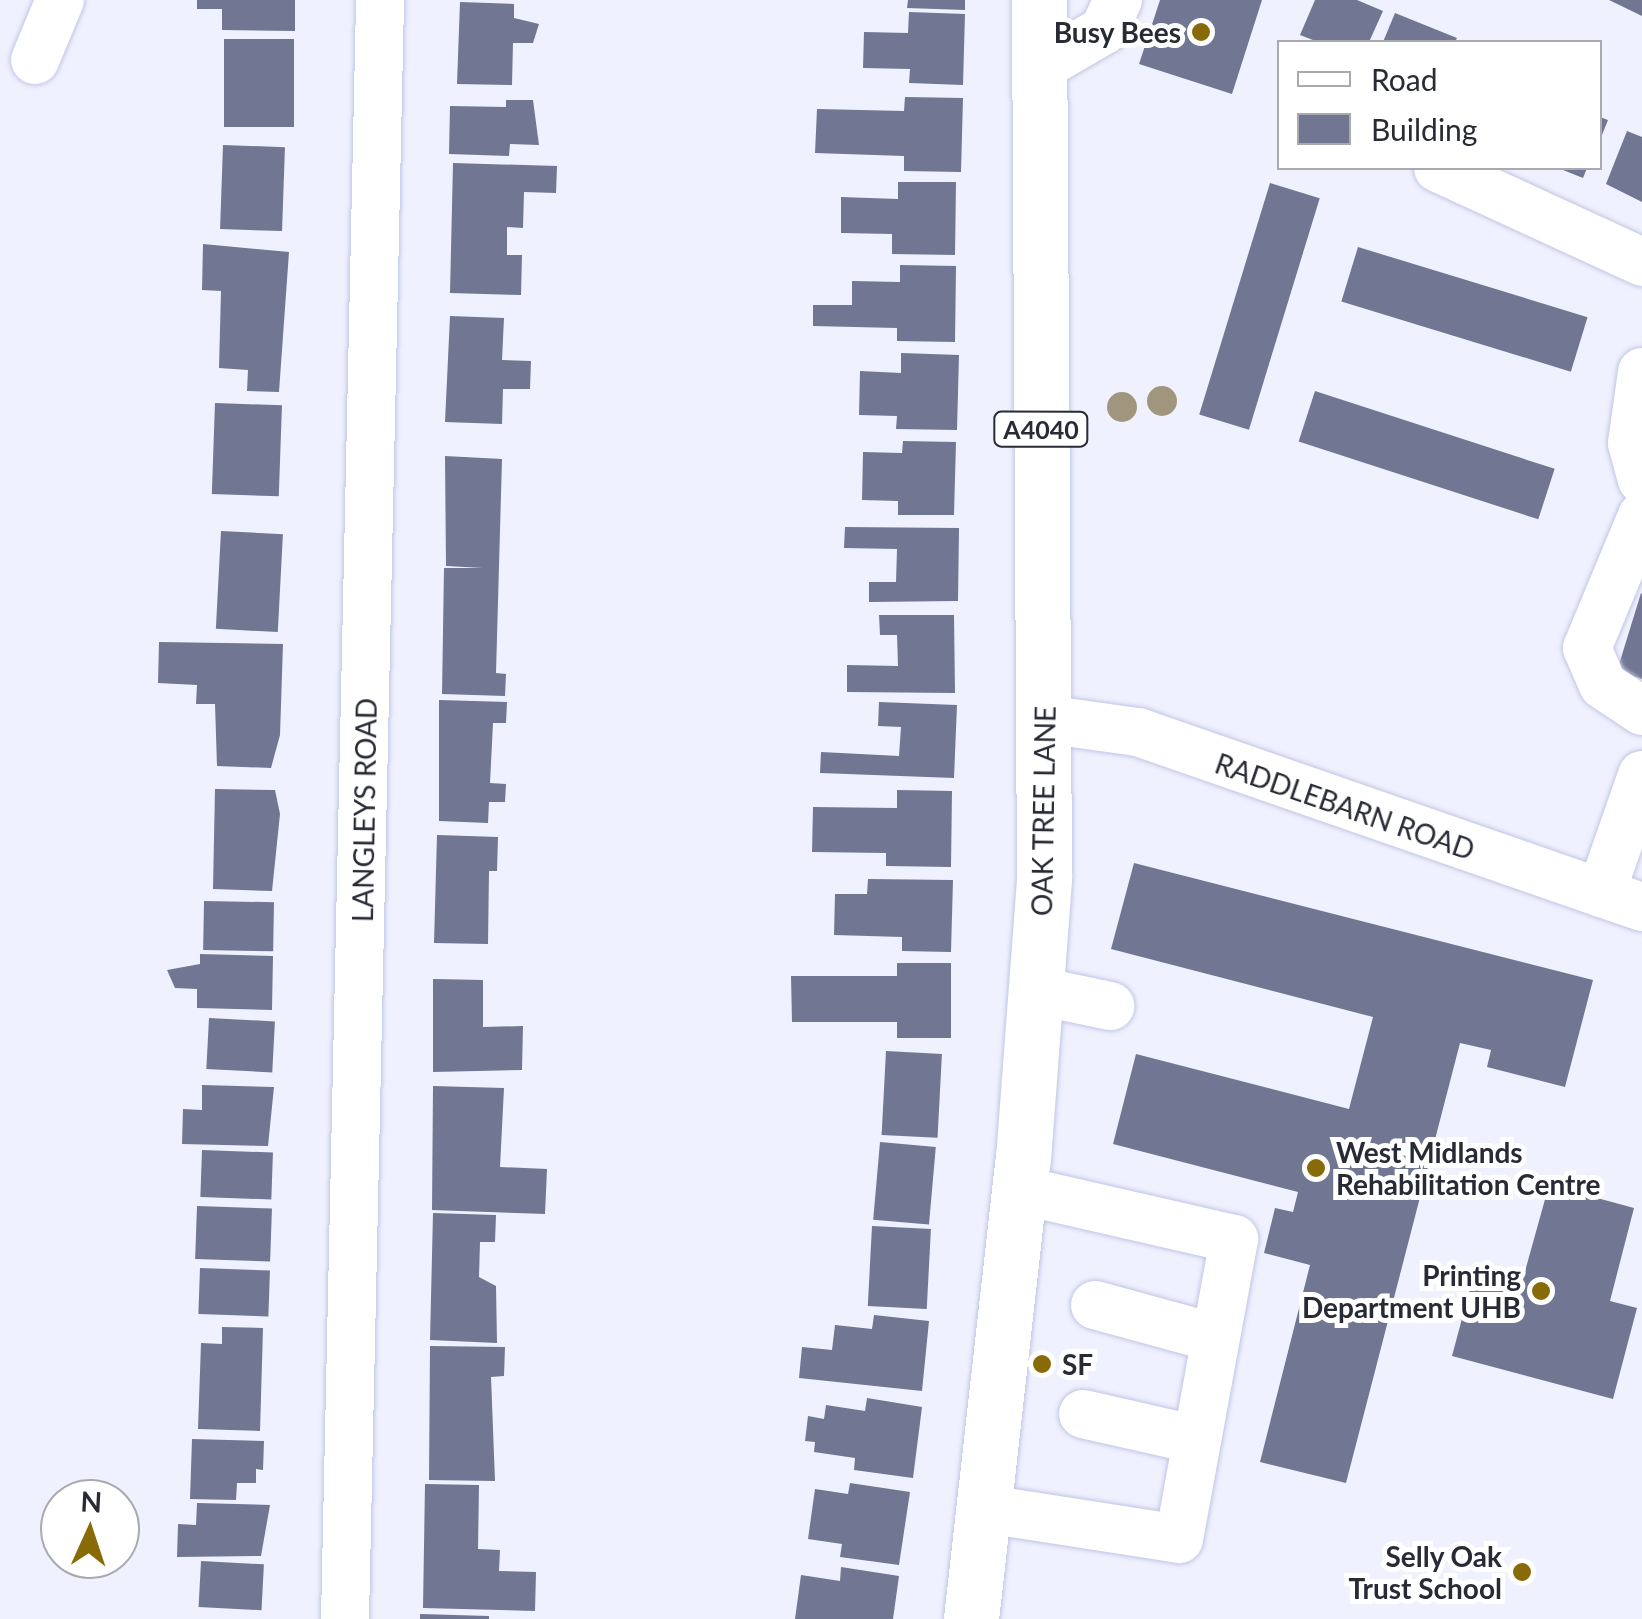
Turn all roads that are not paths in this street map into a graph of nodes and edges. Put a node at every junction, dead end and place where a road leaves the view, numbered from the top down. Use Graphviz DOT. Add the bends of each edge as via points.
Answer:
graph roads {
  1 [pos="60,0"];
  2 [pos="380,0"];
  3 [pos="1039,0"];
  4 [pos="1118,0"];
  5 [pos="35,60"];
  6 [pos="1037,69"];
  7 [pos="1443,170"];
  8 [pos="1642,262"];
  9 [pos="1642,372"];
  10 [pos="1642,480"];
  11 [pos="1642,516"];
  12 [pos="1642,711"];
  13 [pos="1045,718"];
  14 [pos="1642,774"];
  15 [pos="1621,900"];
  16 [pos="1038,991"];
  17 [pos="1110,1006"];
  18 [pos="1020,1190"];
  19 [pos="1095,1305"];
  20 [pos="1216,1338"];
  21 [pos="1083,1414"];
  22 [pos="1197,1440"];
  23 [pos="986,1509"];
  24 [pos="345,1619"];
  25 [pos="971,1619"];
  1 -- 5 [label="street"];
  2 -- 24 [label="street, LANGLEYS ROAD"];
  3 -- 6 [label="highway, OAK TREE LANE / A4040"];
  4 -- 6 [label="street" via="1104,30"];
  6 -- 13 [label="highway, OAK TREE LANE / A4040"];
  7 -- 8 [label="street"];
  9 -- 10 [label="street" via="1632,443"];
  11 -- 12 [label="street" via="1587,648 1603,685"];
  13 -- 15 [label="street, RADDLEBARN ROAD" via="1138,732"];
  13 -- 16 [label="highway, OAK TREE LANE / A4040"];
  14 -- 15 [label="street"];
  16 -- 17 [label="street"];
  16 -- 18 [label="highway, OAK TREE LANE / A4040"];
  18 -- 20 [label="street" via="1234,1239"];
  18 -- 23 [label="highway, OAK TREE LANE / A4040"];
  19 -- 20 [label="street"];
  20 -- 22 [label="street"];
  21 -- 22 [label="street"];
  22 -- 23 [label="street" via="1178,1540"];
  23 -- 25 [label="highway, OAK TREE LANE / A4040"];
}
